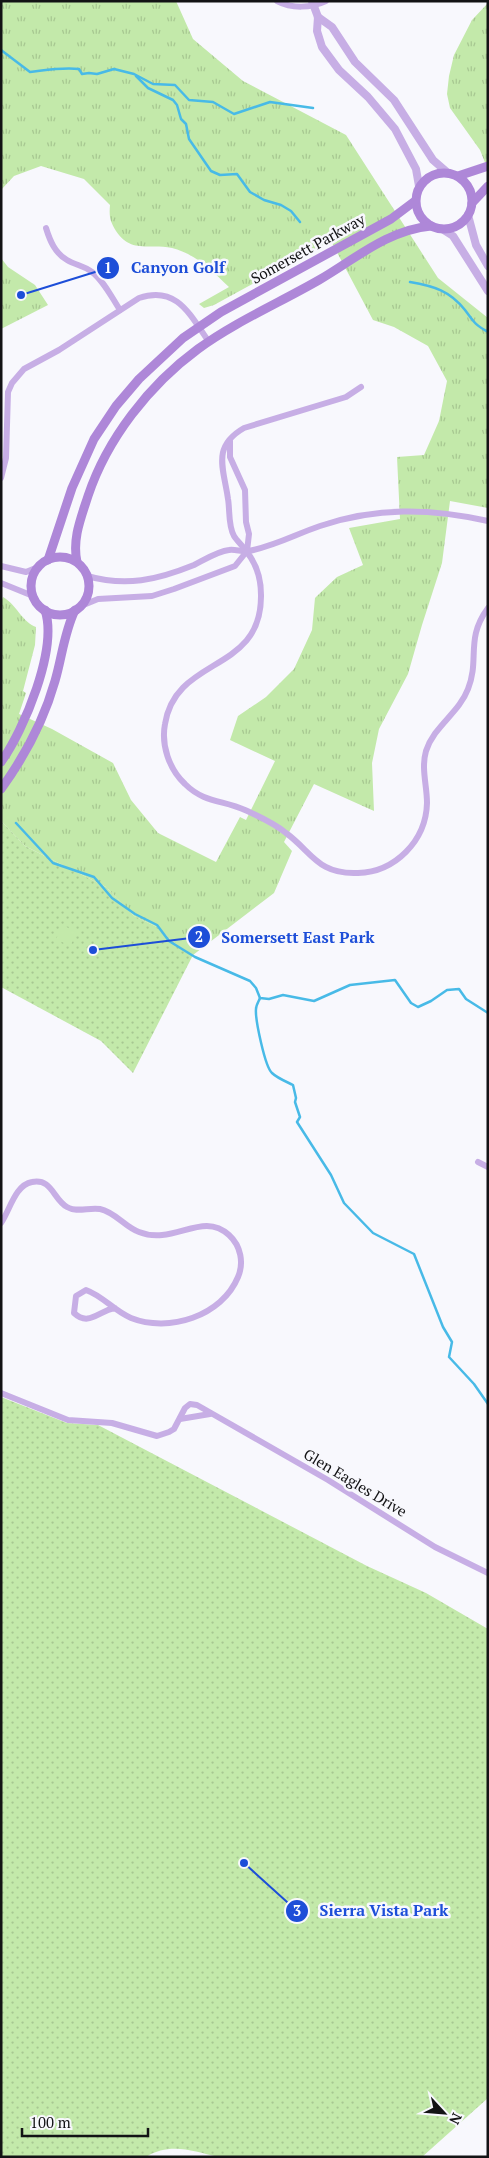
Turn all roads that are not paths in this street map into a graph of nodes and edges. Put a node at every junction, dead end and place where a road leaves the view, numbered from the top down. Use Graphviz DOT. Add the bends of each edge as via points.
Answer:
graph roads {
  1 [pos="277,1"];
  2 [pos="326,1"];
  3 [pos="313,4"];
  4 [pos="318,17"];
  5 [pos="488,166"];
  6 [pos="448,173"];
  7 [pos="458,176"];
  8 [pos="419,186"];
  9 [pos="488,186"];
  10 [pos="415,201"];
  11 [pos="472,204"];
  12 [pos="468,215"];
  13 [pos="431,226"];
  14 [pos="46,228"];
  15 [pos="442,229"];
  16 [pos="488,266"];
  17 [pos="488,291"];
  18 [pos="120,310"];
  19 [pos="198,327"];
  20 [pos="209,342"];
  21 [pos="361,386"];
  22 [pos="230,438"];
  23 [pos="1,478"];
  24 [pos="488,521"];
  25 [pos="247,551"];
  26 [pos="48,560"];
  27 [pos="77,562"];
  28 [pos="1,566"];
  29 [pos="38,567"];
  30 [pos="87,576"];
  31 [pos="1,583"];
  32 [pos="33,596"];
  33 [pos="78,608"];
  34 [pos="488,608"];
  35 [pos="45,610"];
  36 [pos="1,762"];
  37 [pos="1,789"];
  38 [pos="478,1162"];
  39 [pos="488,1167"];
  40 [pos="1,1223"];
  41 [pos="115,1308"];
  42 [pos="1,1393"];
  43 [pos="210,1414"];
  44 [pos="180,1419"];
  45 [pos="488,1573"];
  1 -- 3 [label="street" via="288,6"];
  2 -- 3 [label="street"];
  3 -- 4 [label="street"];
  4 -- 6 [label="street" via="332,28 354,62 394,100 433,160"];
  4 -- 8 [label="street" via="317,31 327,55 395,129 416,169"];
  5 -- 7 [label="main road"];
  6 -- 7 [label="main road"];
  6 -- 8 [label="main road" via="432,175"];
  7 -- 11 [label="main road" via="469,188"];
  8 -- 10 [label="main road"];
  9 -- 11 [label="main road"];
  10 -- 13 [label="main road" via="419,216"];
  10 -- 19 [label="main road, Somersett Parkway" via="391,219"];
  11 -- 12 [label="main road"];
  12 -- 15 [label="main road" via="457,226"];
  12 -- 16 [label="street" via="476,245"];
  13 -- 15 [label="main road"];
  13 -- 20 [label="main road, Somersett Parkway" via="401,233 367,250"];
  14 -- 18 [label="street" via="59,254 99,278"];
  15 -- 17 [label="street" via="453,236"];
  18 -- 19 [label="street" via="148,295 167,296 182,305"];
  18 -- 23 [label="street" via="17,375 8,392 6,458"];
  19 -- 20 [label="street"];
  19 -- 26 [label="main road, Somersett Parkway" via="139,378 94,439 72,488"];
  20 -- 27 [label="main road, Somersett Parkway" via="159,383 128,419 110,447 92,485 80,522 74,548"];
  21 -- 22 [label="street" via="346,396 244,428"];
  22 -- 25 [label="street" via="230,457 245,490 249,534"];
  22 -- 25 [label="street" via="222,454 222,472 233,535"];
  24 -- 25 [label="street" via="428,511 368,514 333,522"];
  25 -- 30 [label="street" via="228,550 178,571 132,582"];
  25 -- 33 [label="street" via="235,566 174,589 152,596 98,598"];
  25 -- 34 [label="street" via="257,568 260,611 253,630 232,656 198,673 180,689 168,712 164,736 170,762 189,788 203,797 250,812 280,828 314,860 336,870 369,872 391,864 415,841 427,804 424,765 427,749 439,728 466,695 472,678 475,632"];
  26 -- 27 [label="main road" via="63,557"];
  26 -- 29 [label="main road"];
  27 -- 30 [label="main road"];
  28 -- 29 [label="street" via="26,572"];
  29 -- 32 [label="main road" via="32,581"];
  30 -- 33 [label="main road" via="88,591"];
  31 -- 32 [label="street"];
  32 -- 35 [label="main road"];
  33 -- 35 [label="main road" via="60,615"];
  33 -- 37 [label="main road" via="64,638 46,709 30,743"];
  35 -- 36 [label="main road" via="48,635 42,671 31,706"];
  38 -- 39 [label="street"];
  40 -- 41 [label="street" via="21,1187 39,1182 51,1188 61,1203 69,1208 105,1210 140,1232 171,1235 207,1225 222,1230 235,1241 241,1259 238,1277 224,1298 203,1314 178,1321 148,1322"];
  41 -- 41 [label="street" via="86,1290 76,1296 73,1305 74,1313 80,1319 89,1319"];
  42 -- 44 [label="street" via="68,1420 112,1422 151,1435 169,1432"];
  43 -- 44 [label="street"];
  43 -- 44 [label="street, Glen Eagles Drive" via="190,1404"];
  43 -- 45 [label="street, Glen Eagles Drive" via="328,1480 435,1547"];
}
